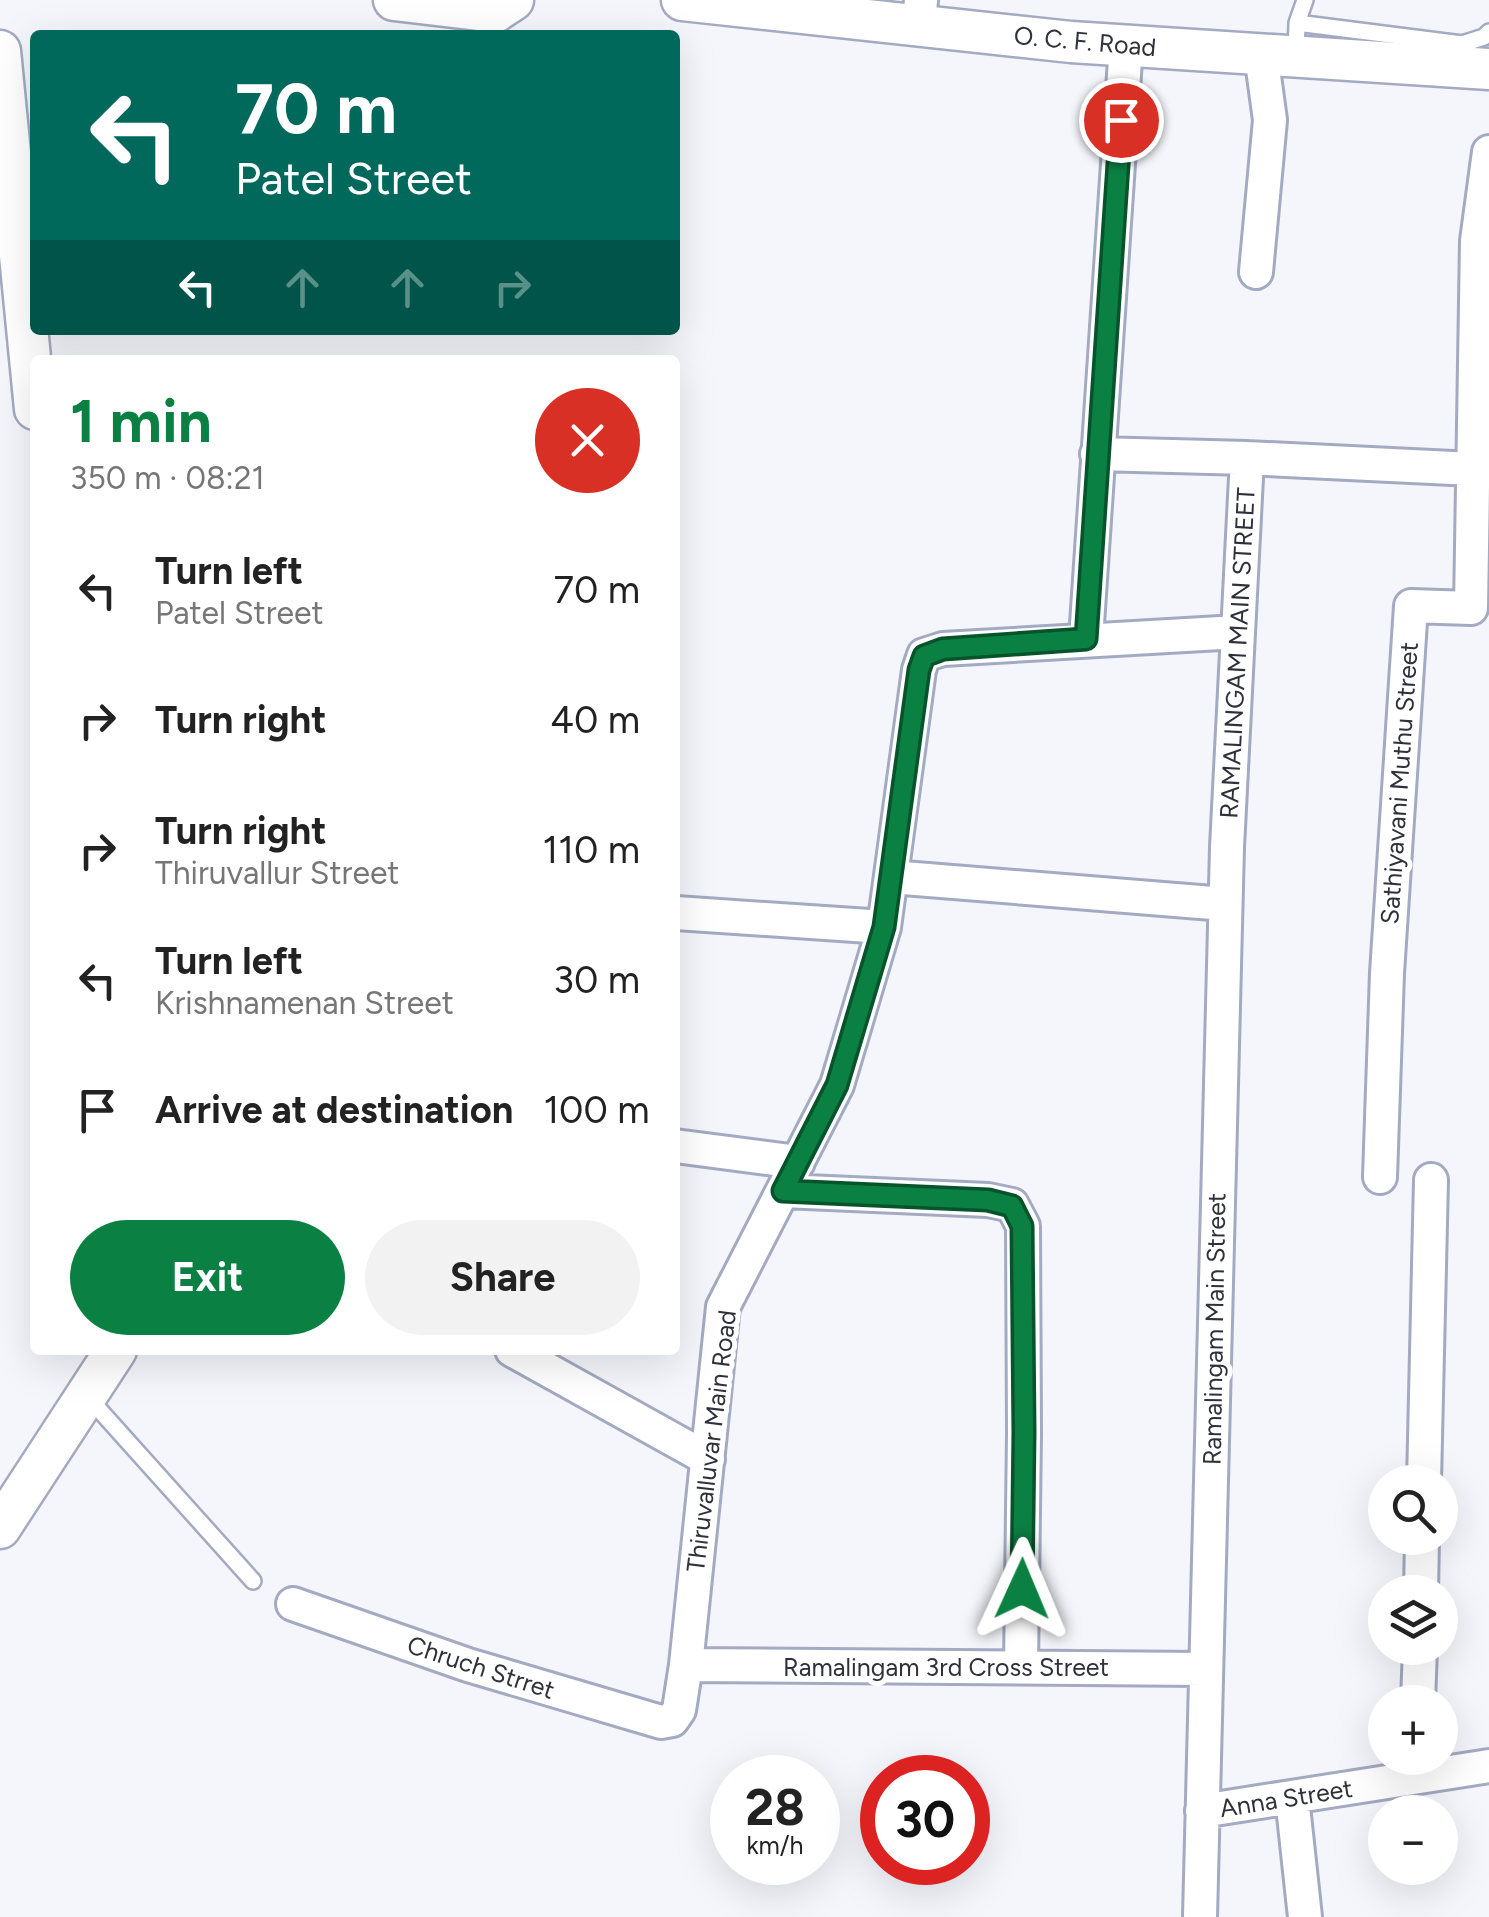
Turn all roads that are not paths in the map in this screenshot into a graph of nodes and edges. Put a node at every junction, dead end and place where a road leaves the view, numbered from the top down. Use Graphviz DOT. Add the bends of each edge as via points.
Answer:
graph roads {
  1 [pos="394,0"];
  2 [pos="513,0"];
  3 [pos="686,0"];
  4 [pos="1305,0"];
  5 [pos="769,5"];
  6 [pos="920,13"];
  7 [pos="1489,32"];
  8 [pos="1285,44"];
  9 [pos="1126,45"];
  10 [pos="0,51"];
  11 [pos="1470,60"];
  12 [pos="1489,152"];
  13 [pos="1256,272"];
  14 [pos="30,358"];
  15 [pos="1097,454"];
  16 [pos="1247,458"];
  17 [pos="1473,469"];
  18 [pos="1238,632"];
  19 [pos="1086,639"];
  20 [pos="1226,847"];
  21 [pos="891,877"];
  22 [pos="1225,904"];
  23 [pos="680,913"];
  24 [pos="884,927"];
  25 [pos="680,1147"];
  26 [pos="790,1176"];
  27 [pos="1380,1177"];
  28 [pos="1431,1180"];
  29 [pos="113,1355"];
  30 [pos="521,1355"];
  31 [pos="86,1396"];
  32 [pos="708,1459"];
  33 [pos="1424,1465"];
  34 [pos="0,1528"];
  35 [pos="253,1580"];
  36 [pos="293,1604"];
  37 [pos="686,1665"];
  38 [pos="1021,1667"];
  39 [pos="1206,1669"];
  40 [pos="672,1720"];
  41 [pos="1489,1766"];
  42 [pos="1458,1767"];
  43 [pos="1387,1775"];
  44 [pos="1292,1797"];
  45 [pos="1202,1811"];
  46 [pos="1200,1917"];
  47 [pos="1305,1917"];
  1 -- 2 [label="street" via="494,12"];
  3 -- 5 [label="street, O. C. F. Road"];
  4 -- 8 [label="lane"];
  5 -- 6 [label="street, O. C. F. Road"];
  6 -- 9 [label="street, O. C. F. Road" via="1071,42"];
  7 -- 11 [label="lane"];
  8 -- 9 [label="street, O. C. F. Road"];
  8 -- 11 [label="street, O. C. F. Road"];
  8 -- 13 [label="street" via="1270,120"];
  9 -- 15 [label="street"];
  10 -- 14 [label="street"];
  12 -- 17 [label="street, Sathiyavani Muthu Street" via="1477,241"];
  15 -- 16 [label="street"];
  15 -- 19 [label="street"];
  16 -- 17 [label="street"];
  16 -- 18 [label="street, RAMALINGAM MAIN STREET"];
  17 -- 27 [label="street, Sathiyavani Muthu Street" via="1471,608 1411,606"];
  18 -- 19 [label="street"];
  18 -- 20 [label="street, RAMALINGAM MAIN STREET"];
  19 -- 21 [label="street, Thiruvalluvar Main Road" via="924,656"];
  20 -- 22 [label="street, Ramalingam Main Street"];
  21 -- 22 [label="street"];
  21 -- 24 [label="street, Thiruvalluvar Main Road"];
  22 -- 39 [label="street, Ramalingam Main Street"];
  23 -- 24 [label="street"];
  24 -- 26 [label="street, Thiruvalluvar Main Road" via="837,1085"];
  25 -- 26 [label="street"];
  26 -- 32 [label="street, Thiruvalluvar Main Road" via="723,1307"];
  26 -- 38 [label="street" via="988,1200 1012,1206 1022,1226"];
  28 -- 33 [label="street"];
  29 -- 31 [label="street"];
  30 -- 32 [label="street"];
  31 -- 34 [label="street"];
  31 -- 35 [label="lane"];
  32 -- 37 [label="street, Thiruvalluvar Main Road"];
  36 -- 40 [label="street, Chruch Strret" via="468,1665"];
  37 -- 38 [label="street, Ramalingam 3rd Cross Street"];
  37 -- 40 [label="street, Thiruvalluvar Main Road"];
  38 -- 39 [label="street, Ramalingam 3rd Cross Street"];
  39 -- 45 [label="street, Ramalingam Main Street"];
  41 -- 42 [label="street, Anna Street"];
  43 -- 44 [label="street, Anna Street"];
  44 -- 45 [label="street, Anna Street"];
  44 -- 47 [label="street"];
  45 -- 46 [label="street"];
}
